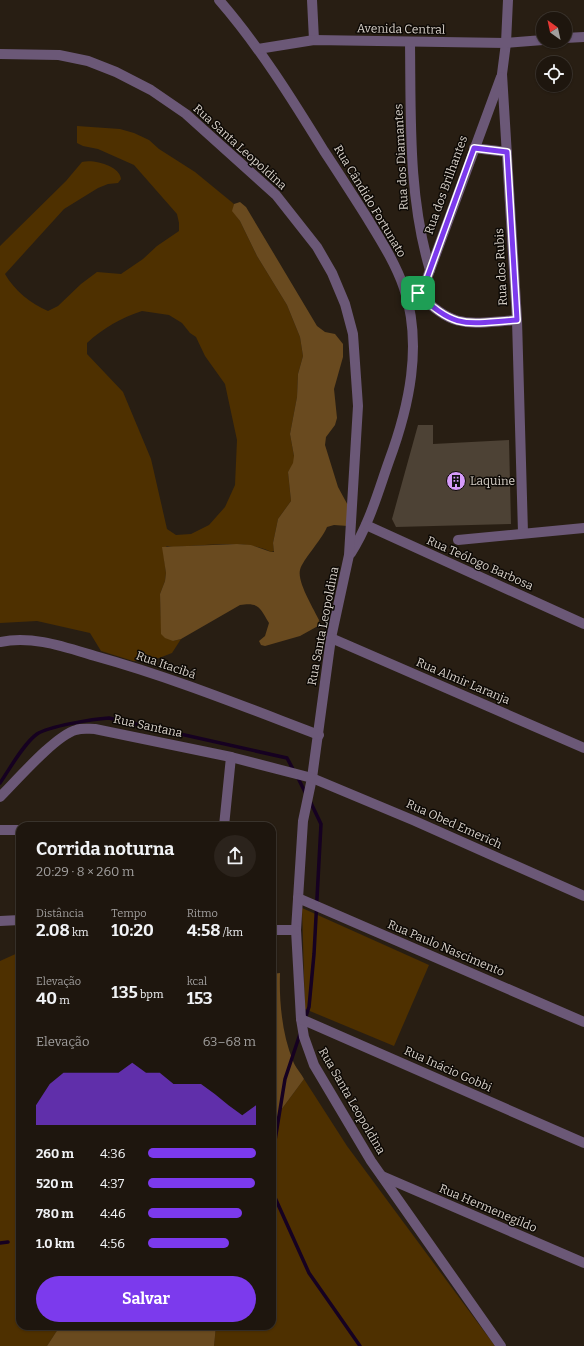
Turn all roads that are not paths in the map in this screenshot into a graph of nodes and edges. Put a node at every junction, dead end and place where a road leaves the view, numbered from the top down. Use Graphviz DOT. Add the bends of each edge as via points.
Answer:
graph roads {
  1 [pos="219,0"];
  2 [pos="312,0"];
  3 [pos="508,0"];
  4 [pos="584,37"];
  5 [pos="572,38"];
  6 [pos="314,40"];
  7 [pos="536,41"];
  8 [pos="410,42"];
  9 [pos="506,43"];
  10 [pos="258,49"];
  11 [pos="0,54"];
  12 [pos="502,74"];
  13 [pos="474,148"];
  14 [pos="507,152"];
  15 [pos="430,270"];
  16 [pos="418,293"];
  17 [pos="407,299"];
  18 [pos="517,320"];
  19 [pos="366,525"];
  20 [pos="584,528"];
  21 [pos="523,533"];
  22 [pos="458,540"];
  23 [pos="349,555"];
  24 [pos="584,624"];
  25 [pos="331,638"];
  26 [pos="0,642"];
  27 [pos="319,735"];
  28 [pos="584,748"];
  29 [pos="232,757"];
  30 [pos="312,778"];
  31 [pos="0,797"];
  32 [pos="224,822"];
  33 [pos="0,830"];
  34 [pos="16,830"];
  35 [pos="584,896"];
  36 [pos="298,898"];
  37 [pos="16,920"];
  38 [pos="0,921"];
  39 [pos="276,930"];
  40 [pos="296,930"];
  41 [pos="301,1018"];
  42 [pos="584,1022"];
  43 [pos="584,1143"];
  44 [pos="382,1176"];
  45 [pos="584,1263"];
  46 [pos="501,1346"];
  1 -- 10 [label="street, Rua Cândido Fortunato"];
  2 -- 6 [label="street"];
  3 -- 9 [label="street, Rua dos Rubis"];
  4 -- 5 [label="street"];
  6 -- 8 [label="street, Avenida Central"];
  6 -- 10 [label="street, Avenida Central"];
  7 -- 9 [label="street, Avenida Central"];
  8 -- 9 [label="street, Avenida Central"];
  8 -- 15 [label="street, Rua dos Diamantes" via="412,167 419,226"];
  9 -- 12 [label="street, Rua dos Rubis"];
  10 -- 17 [label="street, Rua Cândido Fortunato" via="382,241 395,266"];
  11 -- 23 [label="street, Rua Santa Leopoldina" via="59,55 88,61 151,90 186,114 276,195 317,247 345,304 354,340 358,406"];
  12 -- 13 [label="street, Rua dos Brilhantes"];
  12 -- 14 [label="street, Rua dos Rubis"];
  13 -- 14 [label="street"];
  13 -- 15 [label="street, Rua dos Brilhantes"];
  14 -- 18 [label="street, Rua dos Rubis"];
  15 -- 16 [label="street, Rua dos Brilhantes"];
  16 -- 17 [label="street"];
  16 -- 18 [label="street" via="439,313 452,320 466,323"];
  17 -- 19 [label="street, Rua Cândido Fortunato" via="413,336 412,374 398,435"];
  18 -- 21 [label="street, Rua dos Rubis"];
  19 -- 23 [label="street, Rua Cândido Fortunato"];
  19 -- 24 [label="street, Rua Teólogo Barbosa"];
  20 -- 21 [label="street"];
  21 -- 22 [label="street"];
  23 -- 25 [label="street, Rua Santa Leopoldina"];
  25 -- 27 [label="street, Rua Santa Leopoldina"];
  25 -- 28 [label="street, Rua Almir Laranja"];
  26 -- 27 [label="street, Rua Itacibá" via="36,641 143,670"];
  27 -- 30 [label="street, Rua Santa Leopoldina"];
  29 -- 30 [label="street, Rua Santana"];
  29 -- 31 [label="street, Rua Santana" via="95,729 76,730 58,740"];
  29 -- 32 [label="street"];
  30 -- 35 [label="street, Rua Obed Emerich"];
  30 -- 36 [label="street, Rua Santa Leopoldina" via="303,821"];
  33 -- 34 [label="street"];
  36 -- 40 [label="street, Rua Santa Leopoldina"];
  36 -- 42 [label="street, Rua Paulo Nascimento"];
  37 -- 38 [label="street"];
  39 -- 40 [label="street"];
  40 -- 41 [label="street, Rua Santa Leopoldina"];
  41 -- 43 [label="street, Rua Inácio Gobbi"];
  41 -- 44 [label="street, Rua Santa Leopoldina" via="304,1037 314,1065"];
  44 -- 45 [label="street, Rua Hermenegildo"];
  44 -- 46 [label="street, Rua Santa Leopoldina"];
}
